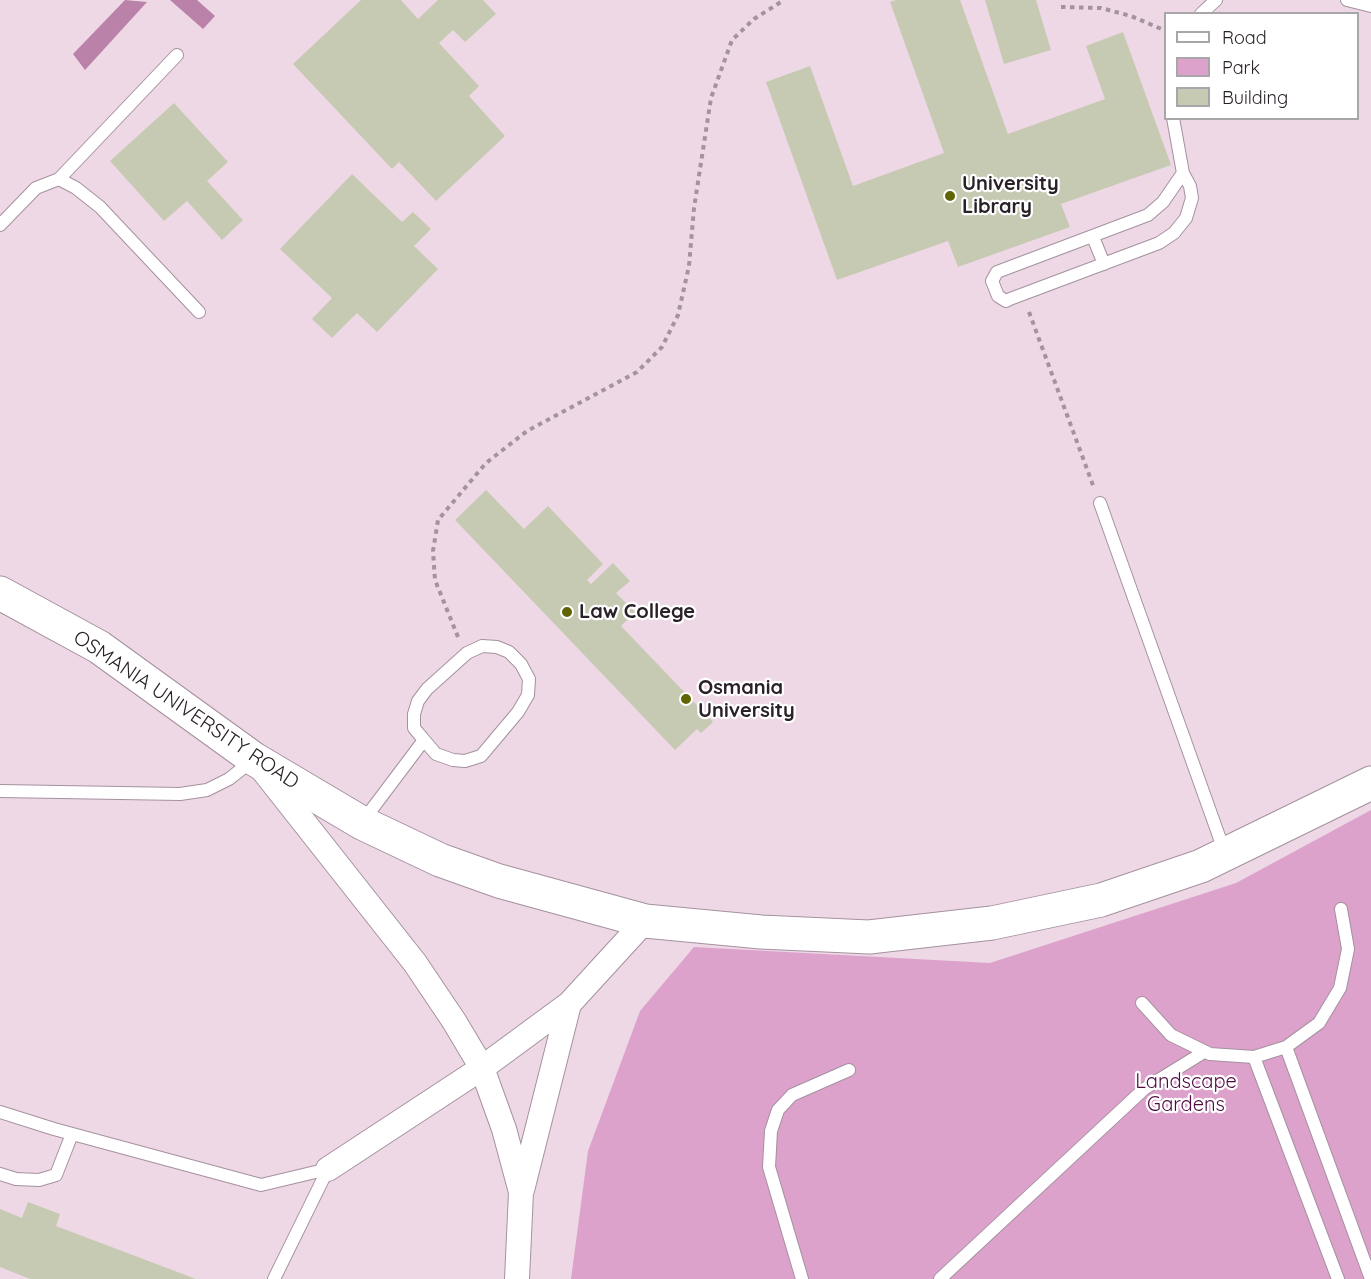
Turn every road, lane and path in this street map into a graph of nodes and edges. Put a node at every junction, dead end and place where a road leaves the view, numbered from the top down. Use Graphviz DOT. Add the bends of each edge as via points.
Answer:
graph roads {
  1 [pos="784,0"];
  2 [pos="1216,0"];
  3 [pos="1347,0"];
  4 [pos="1371,6"];
  5 [pos="1062,7"];
  6 [pos="1203,12"];
  7 [pos="1164,30"];
  8 [pos="177,55"];
  9 [pos="1173,120"];
  10 [pos="1182,173"];
  11 [pos="58,179"];
  12 [pos="0,225"];
  13 [pos="1093,237"];
  14 [pos="1104,264"];
  15 [pos="1023,295"];
  16 [pos="199,312"];
  17 [pos="1100,503"];
  18 [pos="0,593"];
  19 [pos="467,653"];
  20 [pos="424,740"];
  21 [pos="254,759"];
  22 [pos="1371,783"];
  23 [pos="0,791"];
  24 [pos="362,823"];
  25 [pos="1225,854"];
  26 [pos="1341,909"];
  27 [pos="645,921"];
  28 [pos="1142,1003"];
  29 [pos="569,1004"];
  30 [pos="1286,1047"];
  31 [pos="1204,1052"];
  32 [pos="1254,1057"];
  33 [pos="482,1068"];
  34 [pos="849,1070"];
  35 [pos="0,1112"];
  36 [pos="72,1134"];
  37 [pos="328,1169"];
  38 [pos="0,1174"];
  39 [pos="521,1192"];
  40 [pos="274,1279"];
  41 [pos="518,1279"];
  42 [pos="802,1279"];
  43 [pos="940,1279"];
  44 [pos="1338,1279"];
  45 [pos="1371,1279"];
  1 -- 19 [label="path" via="754,19 732,40 711,98 689,266 678,315 662,347 637,372 527,431 486,463 438,520 433,551 435,580"];
  2 -- 6 [label="lane"];
  3 -- 4 [label="lane"];
  5 -- 7 [label="path" via="1101,8"];
  8 -- 11 [label="lane"];
  9 -- 10 [label="lane"];
  10 -- 13 [label="lane" via="1163,202 1148,214"];
  10 -- 14 [label="lane" via="1192,198 1186,218 1174,233 1160,243"];
  11 -- 12 [label="lane" via="36,188"];
  11 -- 16 [label="lane" via="100,207"];
  13 -- 14 [label="lane"];
  13 -- 15 [label="lane" via="994,275 992,281 1002,299"];
  14 -- 15 [label="lane"];
  15 -- 17 [label="path"];
  17 -- 25 [label="lane"];
  18 -- 21 [label="main road, OSMANIA UNIVERSITY ROAD" via="99,646"];
  19 -- 20 [label="lane" via="418,701 414,728"];
  19 -- 20 [label="lane" via="482,646 509,652 530,679 528,696 481,756 453,760 436,754"];
  20 -- 24 [label="lane"];
  21 -- 23 [label="lane" via="207,790 180,794"];
  21 -- 24 [label="main road, OSMANIA UNIVERSITY ROAD"];
  21 -- 33 [label="street" via="415,963"];
  22 -- 25 [label="main road, OSMANIA UNIVERSITY ROAD"];
  24 -- 27 [label="main road, OSMANIA UNIVERSITY ROAD" via="440,860 499,881"];
  25 -- 27 [label="main road, OSMANIA UNIVERSITY ROAD" via="1101,900 992,922 881,936 761,932"];
  26 -- 30 [label="lane" via="1348,949 1340,988 1319,1023"];
  27 -- 29 [label="street"];
  28 -- 31 [label="lane" via="1171,1035"];
  29 -- 33 [label="street"];
  29 -- 39 [label="street"];
  30 -- 32 [label="lane"];
  30 -- 45 [label="lane"];
  31 -- 32 [label="lane"];
  31 -- 43 [label="lane" via="1144,1089"];
  32 -- 44 [label="lane"];
  33 -- 37 [label="street"];
  33 -- 39 [label="street"];
  34 -- 42 [label="lane" via="792,1095 778,1110 771,1131 769,1167"];
  35 -- 36 [label="lane"];
  36 -- 37 [label="lane" via="261,1185"];
  36 -- 38 [label="lane" via="56,1175 39,1180"];
  37 -- 40 [label="lane"];
  39 -- 41 [label="street"];
}
